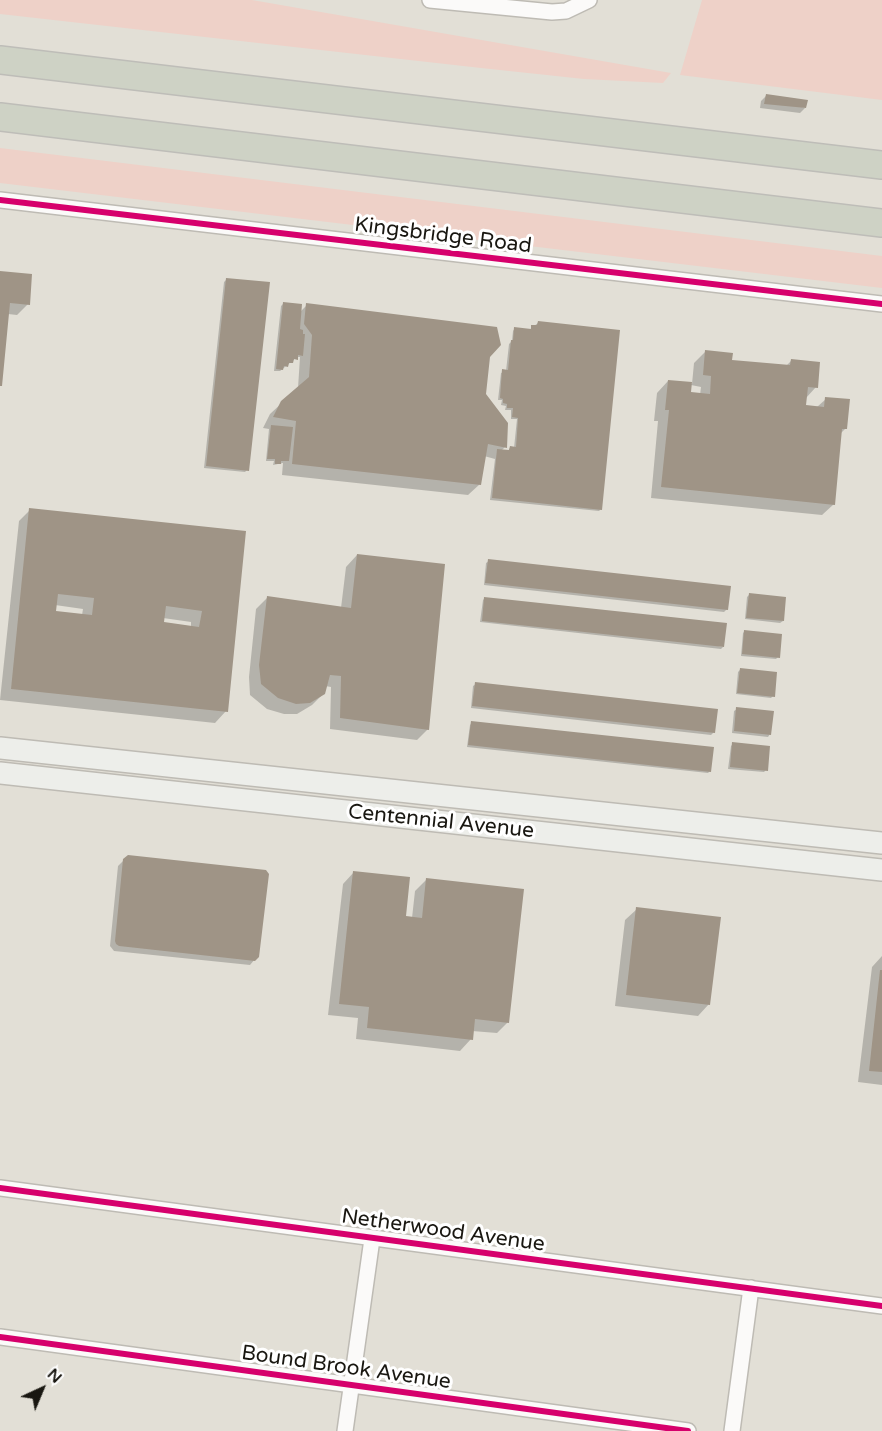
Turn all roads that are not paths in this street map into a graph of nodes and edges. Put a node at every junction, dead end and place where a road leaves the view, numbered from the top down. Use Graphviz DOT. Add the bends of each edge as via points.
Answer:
graph roads {
  1 [pos="430,0"];
  2 [pos="589,0"];
  3 [pos="0,60"];
  4 [pos="0,117"];
  5 [pos="882,165"];
  6 [pos="0,200"];
  7 [pos="882,223"];
  8 [pos="882,304"];
  9 [pos="0,748"];
  10 [pos="0,773"];
  11 [pos="882,843"];
  12 [pos="882,870"];
  13 [pos="0,1188"];
  14 [pos="372,1239"];
  15 [pos="751,1288"];
  16 [pos="882,1306"];
  17 [pos="0,1337"];
  18 [pos="352,1385"];
  19 [pos="345,1431"];
  20 [pos="688,1431"];
  21 [pos="732,1431"];
  1 -- 2 [label="street" via="552,12 566,11"];
  3 -- 5 [label="highway"];
  4 -- 7 [label="highway"];
  6 -- 8 [label="street, Kingsbridge Road"];
  9 -- 11 [label="main road, Centennial Avenue"];
  10 -- 12 [label="main road, Centennial Avenue"];
  13 -- 14 [label="street, Netherwood Avenue"];
  14 -- 15 [label="street, Netherwood Avenue"];
  14 -- 18 [label="street"];
  15 -- 16 [label="street, Netherwood Avenue"];
  15 -- 21 [label="street"];
  17 -- 18 [label="street, Bound Brook Avenue"];
  18 -- 19 [label="street"];
  18 -- 20 [label="street, Bound Brook Avenue"];
}
